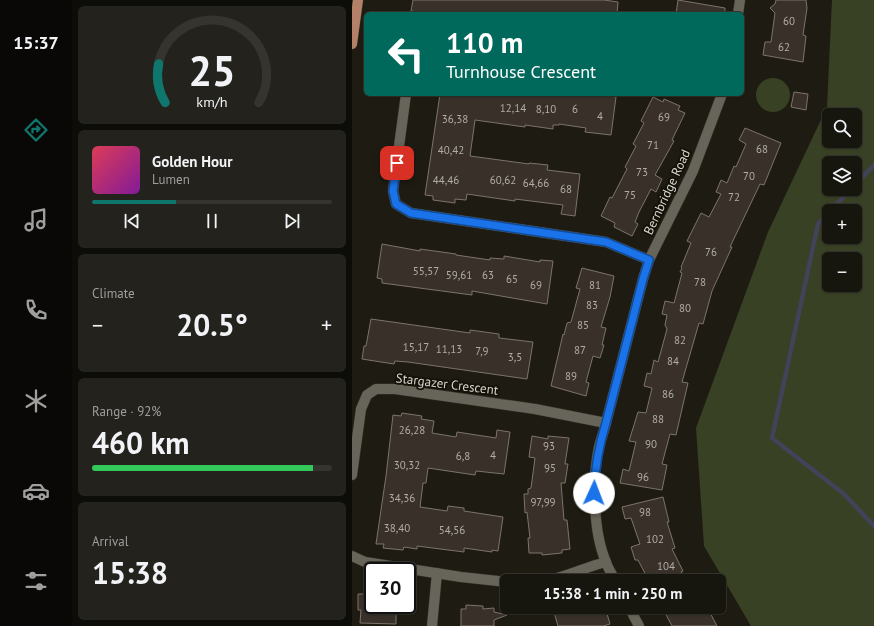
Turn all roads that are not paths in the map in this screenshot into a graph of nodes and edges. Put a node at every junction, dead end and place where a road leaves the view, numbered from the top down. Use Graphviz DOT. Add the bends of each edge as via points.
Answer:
graph roads {
  1 [pos="358,0"];
  2 [pos="740,0"];
  3 [pos="738,12"];
  4 [pos="352,44"];
  5 [pos="406,96"];
  6 [pos="721,96"];
  7 [pos="649,260"];
  8 [pos="606,423"];
  9 [pos="352,475"];
  10 [pos="352,556"];
  11 [pos="606,562"];
  12 [pos="437,573"];
  13 [pos="571,574"];
  14 [pos="612,574"];
  15 [pos="500,581"];
  16 [pos="633,614"];
  17 [pos="432,626"];
  18 [pos="639,626"];
  1 -- 4 [label="main road"];
  2 -- 3 [label="street"];
  5 -- 7 [label="street" via="393,191 396,204 411,213 606,242"];
  6 -- 7 [label="street, Bernbridge Road" via="693,171"];
  7 -- 8 [label="street, Bernbridge Road"];
  8 -- 9 [label="street, Stargazer Crescent" via="535,408 395,389 376,389 367,395 361,409"];
  8 -- 11 [label="street, Bernbridge Road" via="596,463 594,493 598,531"];
  10 -- 12 [label="street" via="365,562"];
  11 -- 13 [label="street"];
  11 -- 14 [label="street, Bernbridge Road"];
  12 -- 15 [label="street"];
  12 -- 17 [label="street"];
  16 -- 18 [label="street"];
}
